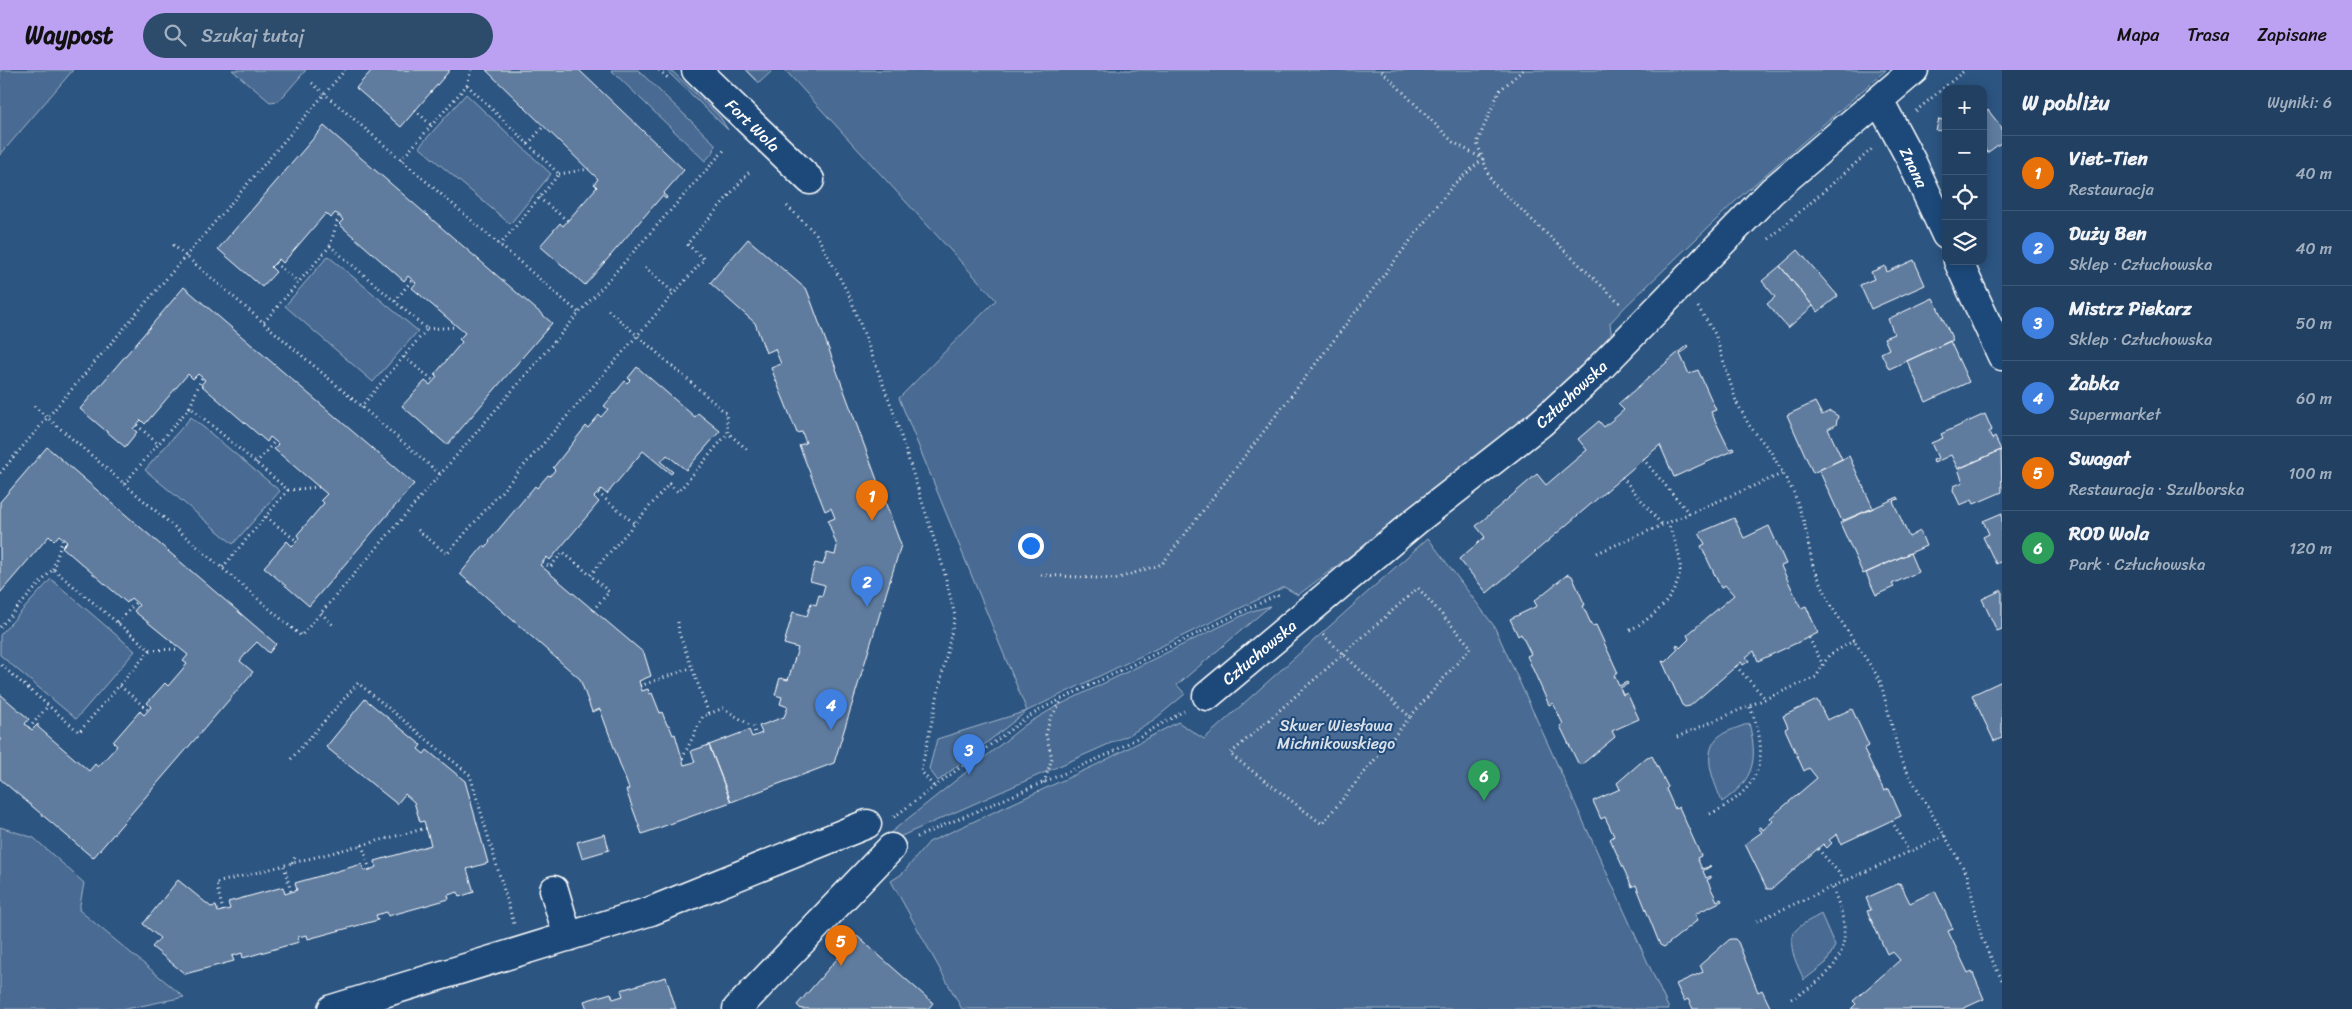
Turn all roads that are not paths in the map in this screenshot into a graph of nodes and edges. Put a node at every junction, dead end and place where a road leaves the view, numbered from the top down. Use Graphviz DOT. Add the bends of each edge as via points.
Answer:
graph roads {
  1 [pos="696,70"];
  2 [pos="1914,70"];
  3 [pos="1879,100"];
  4 [pos="810,180"];
  5 [pos="1942,227"];
  6 [pos="1960,265"];
  7 [pos="2002,356"];
  8 [pos="1207,696"];
  9 [pos="867,824"];
  10 [pos="888,850"];
  11 [pos="554,890"];
  12 [pos="568,937"];
  13 [pos="332,1009"];
  14 [pos="738,1009"];
  1 -- 4 [label="street, Fort Wola"];
  2 -- 3 [label="street, Człuchowska"];
  3 -- 5 [label="street, Znana"];
  3 -- 8 [label="street, Człuchowska" via="1772,191 1591,377"];
  6 -- 7 [label="street"];
  9 -- 12 [label="street" via="651,911"];
  10 -- 14 [label="street"];
  11 -- 12 [label="street"];
  12 -- 13 [label="street"];
}
